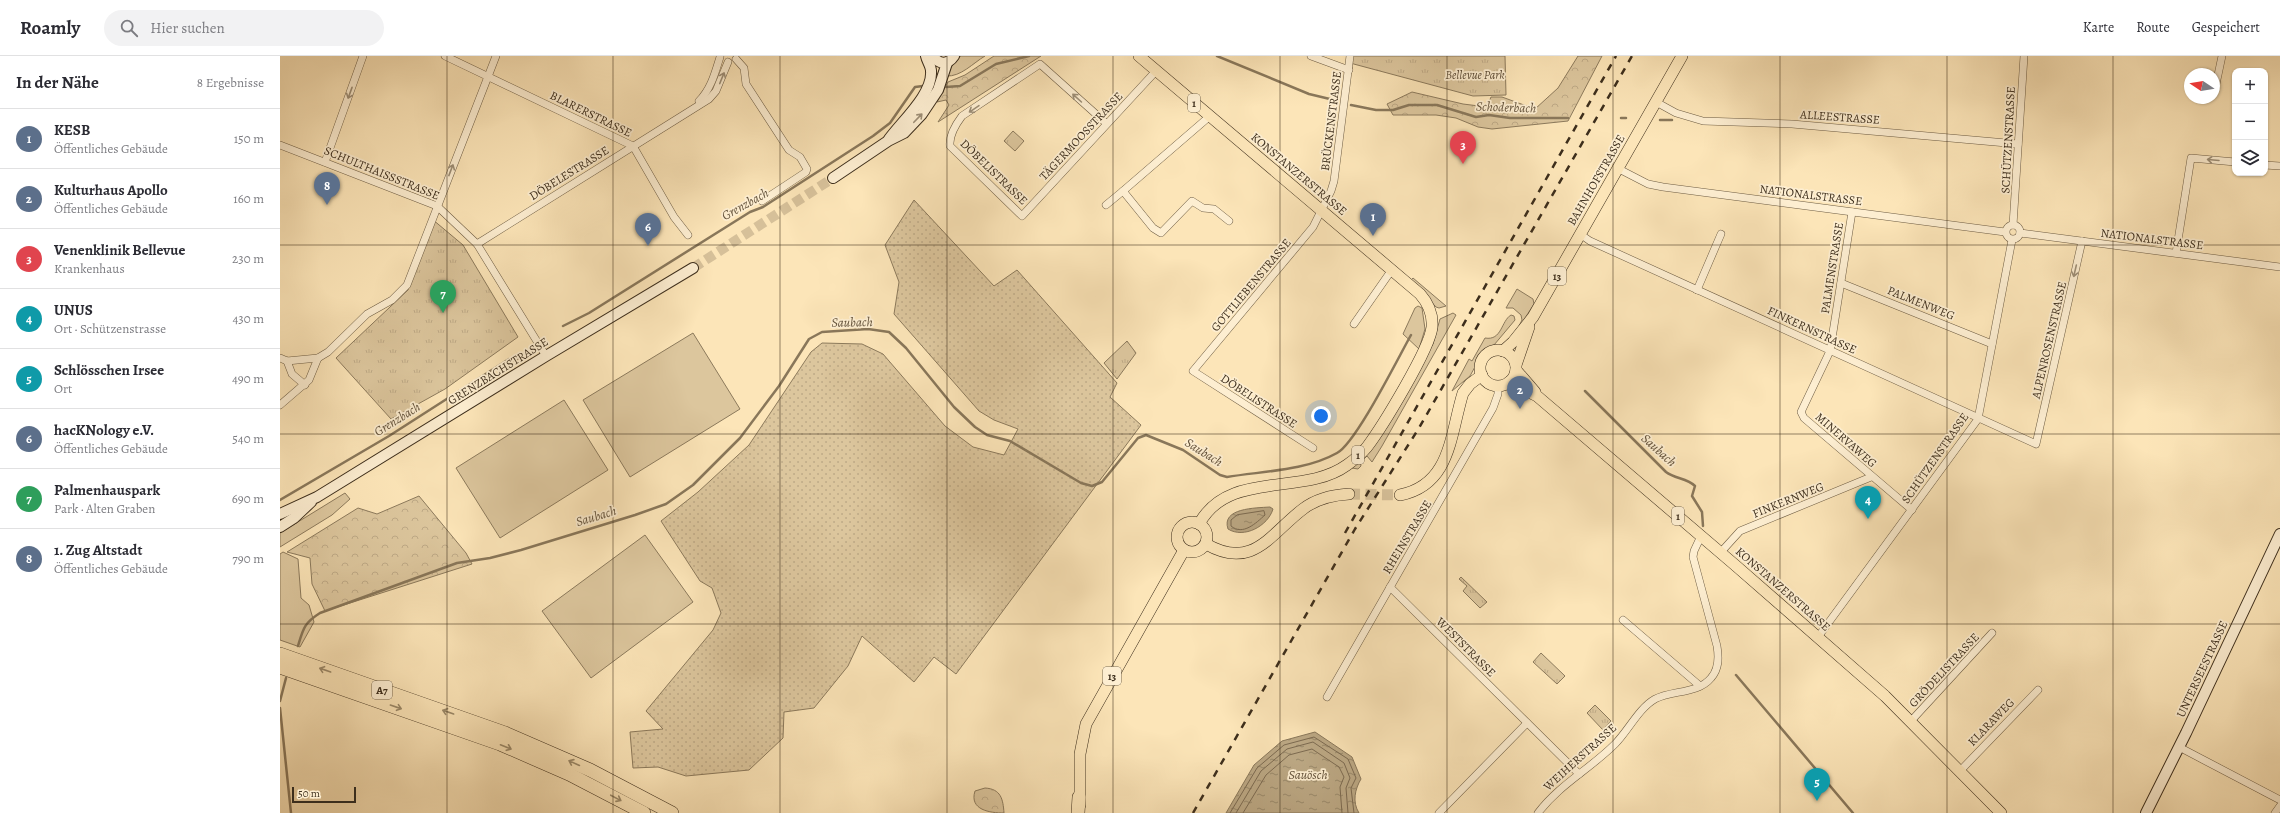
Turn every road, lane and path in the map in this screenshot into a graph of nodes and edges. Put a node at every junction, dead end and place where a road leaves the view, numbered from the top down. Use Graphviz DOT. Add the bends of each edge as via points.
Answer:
graph roads {
  1 [pos="363,56"];
  2 [pos="445,56"];
  3 [pos="496,56"];
  4 [pos="720,56"];
  5 [pos="930,56"];
  6 [pos="1139,56"];
  7 [pos="1311,56"];
  8 [pos="1350,56"];
  9 [pos="1682,56"];
  10 [pos="2024,56"];
  11 [pos="2222,56"];
  12 [pos="736,58"];
  13 [pos="950,59"];
  14 [pos="728,62"];
  15 [pos="2219,68"];
  16 [pos="1349,70"];
  17 [pos="1156,71"];
  18 [pos="488,76"];
  19 [pos="1659,104"];
  20 [pos="692,108"];
  21 [pos="1210,116"];
  22 [pos="1107,124"];
  23 [pos="888,141"];
  24 [pos="2018,144"];
  25 [pos="280,145"];
  26 [pos="633,146"];
  27 [pos="325,162"];
  28 [pos="2232,162"];
  29 [pos="2268,165"];
  30 [pos="2280,166"];
  31 [pos="1618,168"];
  32 [pos="833,178"];
  33 [pos="1123,191"];
  34 [pos="762,201"];
  35 [pos="1106,205"];
  36 [pos="437,206"];
  37 [pos="1322,211"];
  38 [pos="1852,212"];
  39 [pos="1022,216"];
  40 [pos="1229,221"];
  41 [pos="2013,225"];
  42 [pos="2006,232"];
  43 [pos="2020,233"];
  44 [pos="1580,234"];
  45 [pos="1721,234"];
  46 [pos="688,235"];
  47 [pos="2012,240"];
  48 [pos="2082,241"];
  49 [pos="477,244"];
  50 [pos="2176,253"];
  51 [pos="2280,267"];
  52 [pos="693,268"];
  53 [pos="1391,270"];
  54 [pos="1841,282"];
  55 [pos="1697,290"];
  56 [pos="1533,317"];
  57 [pos="1354,324"];
  58 [pos="1992,344"];
  59 [pos="1504,350"];
  60 [pos="1830,351"];
  61 [pos="546,356"];
  62 [pos="318,358"];
  63 [pos="283,359"];
  64 [pos="1516,368"];
  65 [pos="1193,371"];
  66 [pos="1482,375"];
  67 [pos="1503,384"];
  68 [pos="305,385"];
  69 [pos="1537,396"];
  70 [pos="280,405"];
  71 [pos="1978,419"];
  72 [pos="2036,444"];
  73 [pos="1313,448"];
  74 [pos="1871,477"];
  75 [pos="1349,494"];
  76 [pos="1400,495"];
  77 [pos="317,497"];
  78 [pos="1912,510"];
  79 [pos="280,514"];
  80 [pos="1199,524"];
  81 [pos="280,527"];
  82 [pos="2280,534"];
  83 [pos="1701,536"];
  84 [pos="1206,544"];
  85 [pos="2278,546"];
  86 [pos="1184,550"];
  87 [pos="1720,552"];
  88 [pos="1390,587"];
  89 [pos="1623,620"];
  90 [pos="1992,633"];
  91 [pos="1818,637"];
  92 [pos="280,654"];
  93 [pos="280,668"];
  94 [pos="1700,686"];
  95 [pos="2038,690"];
  96 [pos="1327,697"];
  97 [pos="1911,721"];
  98 [pos="1527,723"];
  99 [pos="2179,747"];
  100 [pos="1960,770"];
  101 [pos="1080,772"];
  102 [pos="1579,774"];
  103 [pos="1079,796"];
  104 [pos="2280,800"];
  105 [pos="2280,806"];
  106 [pos="644,813"];
  107 [pos="672,813"];
  108 [pos="1078,813"];
  109 [pos="1081,813"];
  110 [pos="1087,813"];
  111 [pos="1439,813"];
  112 [pos="1538,813"];
  113 [pos="2001,813"];
  114 [pos="2146,813"];
  115 [pos="2275,813"];
  1 -- 27 [label="street, one-way"];
  2 -- 18 [label="street, BLARERSTRASSE"];
  3 -- 18 [label="street"];
  4 -- 14 [label="street, DÖBELESTRASSE"];
  4 -- 20 [label="street, DÖBELESTRASSE" via="705,96"];
  5 -- 13 [label="street" via="940,62"];
  5 -- 23 [label="street" via="931,71 926,91"];
  6 -- 17 [label="main road, KONSTANZERSTRASSE / 1"];
  7 -- 16 [label="street"];
  8 -- 16 [label="street, BRÜCKENSTRASSE"];
  9 -- 19 [label="main road, BAHNHOFSTRASSE / 13"];
  10 -- 24 [label="street, SCHÜTZENSTRASSE"];
  11 -- 15 [label="street"];
  12 -- 14 [label="street"];
  12 -- 34 [label="street" via="744,68 746,84 789,150 800,157 807,169"];
  23 -- 13 [label="street, one-way" via="904,133 922,114 938,90"];
  20 -- 14 [label="street, DÖBELESTRASSE, one-way" via="709,99 716,91"];
  16 -- 37 [label="street, BRÜCKENSTRASSE" via="1334,181"];
  17 -- 21 [label="main road, KONSTANZERSTRASSE / 1"];
  17 -- 22 [label="street, TÄGERMOOSSTRASSE"];
  18 -- 26 [label="street, BLARERSTRASSE"];
  36 -- 18 [label="street, one-way"];
  19 -- 24 [label="street, ALLEESTRASSE" via="1676,113 1703,121 1792,124"];
  19 -- 31 [label="main road, BAHNHOFSTRASSE / 13"];
  20 -- 26 [label="street, DÖBELESTRASSE"];
  21 -- 33 [label="street"];
  21 -- 37 [label="main road, KONSTANZERSTRASSE / 1"];
  22 -- 39 [label="street, TÄGERMOOSSTRASSE"];
  22 -- 39 [label="street, DÖBELISTRASSE, one-way" via="1040,64 962,116 957,122 950,146"];
  23 -- 32 [label="street"];
  24 -- 41 [label="street, SCHÜTZENSTRASSE"];
  25 -- 27 [label="street, SCHULTHAISSSTRASSE"];
  26 -- 46 [label="street, BLARERSTRASSE" via="674,217"];
  26 -- 49 [label="street, DÖBELESTRASSE"];
  27 -- 36 [label="street, SCHULTHAISSSTRASSE"];
  28 -- 50 [label="street, one-way" via="2191,158"];
  29 -- 30 [label="street"];
  31 -- 38 [label="street, NATIONALSTRASSE" via="1648,184 1663,187"];
  31 -- 44 [label="main road, BAHNHOFSTRASSE / 13"];
  33 -- 35 [label="street"];
  33 -- 40 [label="street" via="1158,232 1163,232 1192,201 1203,208 1214,209"];
  36 -- 49 [label="street, SCHULTHAISSSTRASSE"];
  36 -- 62 [label="street" via="407,285 392,300 367,314"];
  37 -- 53 [label="main road, KONSTANZERSTRASSE / 1"];
  37 -- 65 [label="street, GOTTLIEBENSTRASSE" via="1313,227"];
  38 -- 42 [label="street, NATIONALSTRASSE"];
  38 -- 54 [label="street, PALMENSTRASSE"];
  41 -- 42 [label="street" via="2007,228"];
  41 -- 43 [label="street" via="2018,227"];
  42 -- 47 [label="street"];
  43 -- 47 [label="street"];
  43 -- 48 [label="street, NATIONALSTRASSE"];
  44 -- 55 [label="street, FINKERNSTRASSE"];
  44 -- 56 [label="main road, BAHNHOFSTRASSE / 13"];
  45 -- 55 [label="street"];
  47 -- 58 [label="street, SCHÜTZENSTRASSE"];
  48 -- 50 [label="street, NATIONALSTRASSE"];
  48 -- 72 [label="street, ALPENROSENSTRASSE, one-way"];
  49 -- 61 [label="street, SCHULTHAISSSTRASSE"];
  50 -- 51 [label="street, NATIONALSTRASSE"];
  52 -- 61 [label="street, GRENZBACHSTRASSE"];
  53 -- 57 [label="street"];
  53 -- 80 [label="main road, KONSTANZERSTRASSE / 1" via="1424,298 1431,315 1432,328 1422,354 1366,448 1346,466 1326,476 1248,489 1229,495 1214,505"];
  54 -- 58 [label="street, PALMENWEG"];
  54 -- 60 [label="street, PALMENSTRASSE"];
  55 -- 60 [label="street, FINKERNSTRASSE"];
  56 -- 59 [label="main road, BAHNHOFSTRASSE / 13"];
  56 -- 64 [label="main road, BAHNHOFSTRASSE / 13"];
  58 -- 71 [label="street, SCHÜTZENSTRASSE"];
  59 -- 64 [label="main road" via="1513,358"];
  59 -- 66 [label="main road" via="1494,350 1485,356 1481,365"];
  60 -- 71 [label="street, FINKERNSTRASSE"];
  60 -- 74 [label="street, MINERVAWEG" via="1800,412"];
  61 -- 77 [label="street, GRENZBACHSTRASSE"];
  62 -- 63 [label="street"];
  62 -- 68 [label="street"];
  63 -- 68 [label="street" via="292,374"];
  64 -- 67 [label="main road"];
  64 -- 69 [label="main road, KONSTANZERSTRASSE / 1" via="1534,388"];
  65 -- 73 [label="street, DÖBELISTRASSE"];
  66 -- 67 [label="main road" via="1489,383"];
  66 -- 76 [label="main road" via="1463,393 1439,473 1422,488"];
  67 -- 69 [label="main road, KONSTANZERSTRASSE / 1"];
  67 -- 88 [label="street, RHEINSTRASSE" via="1493,408"];
  68 -- 70 [label="street"];
  69 -- 83 [label="main road, KONSTANZERSTRASSE / 1"];
  71 -- 72 [label="street, FINKERNSTRASSE"];
  71 -- 78 [label="street, SCHÜTZENSTRASSE"];
  74 -- 78 [label="street, MINERVAWEG"];
  74 -- 87 [label="street, FINKERNWEG" via="1740,530"];
  75 -- 84 [label="main road" via="1324,498 1312,503 1270,541 1249,552 1228,553"];
  77 -- 79 [label="street, GRENZBACHSTRASSE"];
  77 -- 81 [label="street, GRENZBACHSTRASSE"];
  78 -- 91 [label="street, SCHÜTZENSTRASSE"];
  80 -- 84 [label="main road" via="1207,534"];
  80 -- 86 [label="main road" via="1189,522 1180,528 1177,538"];
  82 -- 85 [label="street, UNTERSEESTRASSE"];
  83 -- 87 [label="main road, KONSTANZERSTRASSE / 1"];
  83 -- 94 [label="street, WEIHERSTRASSE" via="1694,557 1719,660 1712,678"];
  84 -- 86 [label="main road" via="1194,552"];
  85 -- 99 [label="street, UNTERSEESTRASSE"];
  86 -- 101 [label="main road, 13" via="1089,718 1082,738"];
  87 -- 91 [label="main road, KONSTANZERSTRASSE / 1"];
  88 -- 96 [label="street, RHEINSTRASSE"];
  88 -- 98 [label="street, WESTSTRASSE"];
  89 -- 94 [label="street"];
  90 -- 97 [label="street, GRÖDELISTRASSE"];
  91 -- 97 [label="main road, KONSTANZERSTRASSE / 1"];
  107 -- 92 [label="highway, A7, one-way" via="584,767 505,733"];
  93 -- 106 [label="highway, A7, one-way" via="500,744 568,774"];
  94 -- 102 [label="street, WEIHERSTRASSE" via="1654,700 1614,745"];
  95 -- 100 [label="street, KLARAWEG"];
  97 -- 100 [label="main road, KONSTANZERSTRASSE / 1"];
  98 -- 102 [label="street, WESTSTRASSE"];
  98 -- 111 [label="street"];
  99 -- 104 [label="street"];
  99 -- 114 [label="street, UNTERSEESTRASSE"];
  100 -- 113 [label="main road, KONSTANZERSTRASSE / 1"];
  101 -- 103 [label="main road, 13"];
  101 -- 110 [label="main road, 13"];
  102 -- 112 [label="street, WEIHERSTRASSE" via="1556,792"];
  103 -- 108 [label="highway"];
  103 -- 109 [label="main road, 13"];
  105 -- 115 [label="street"];
}
